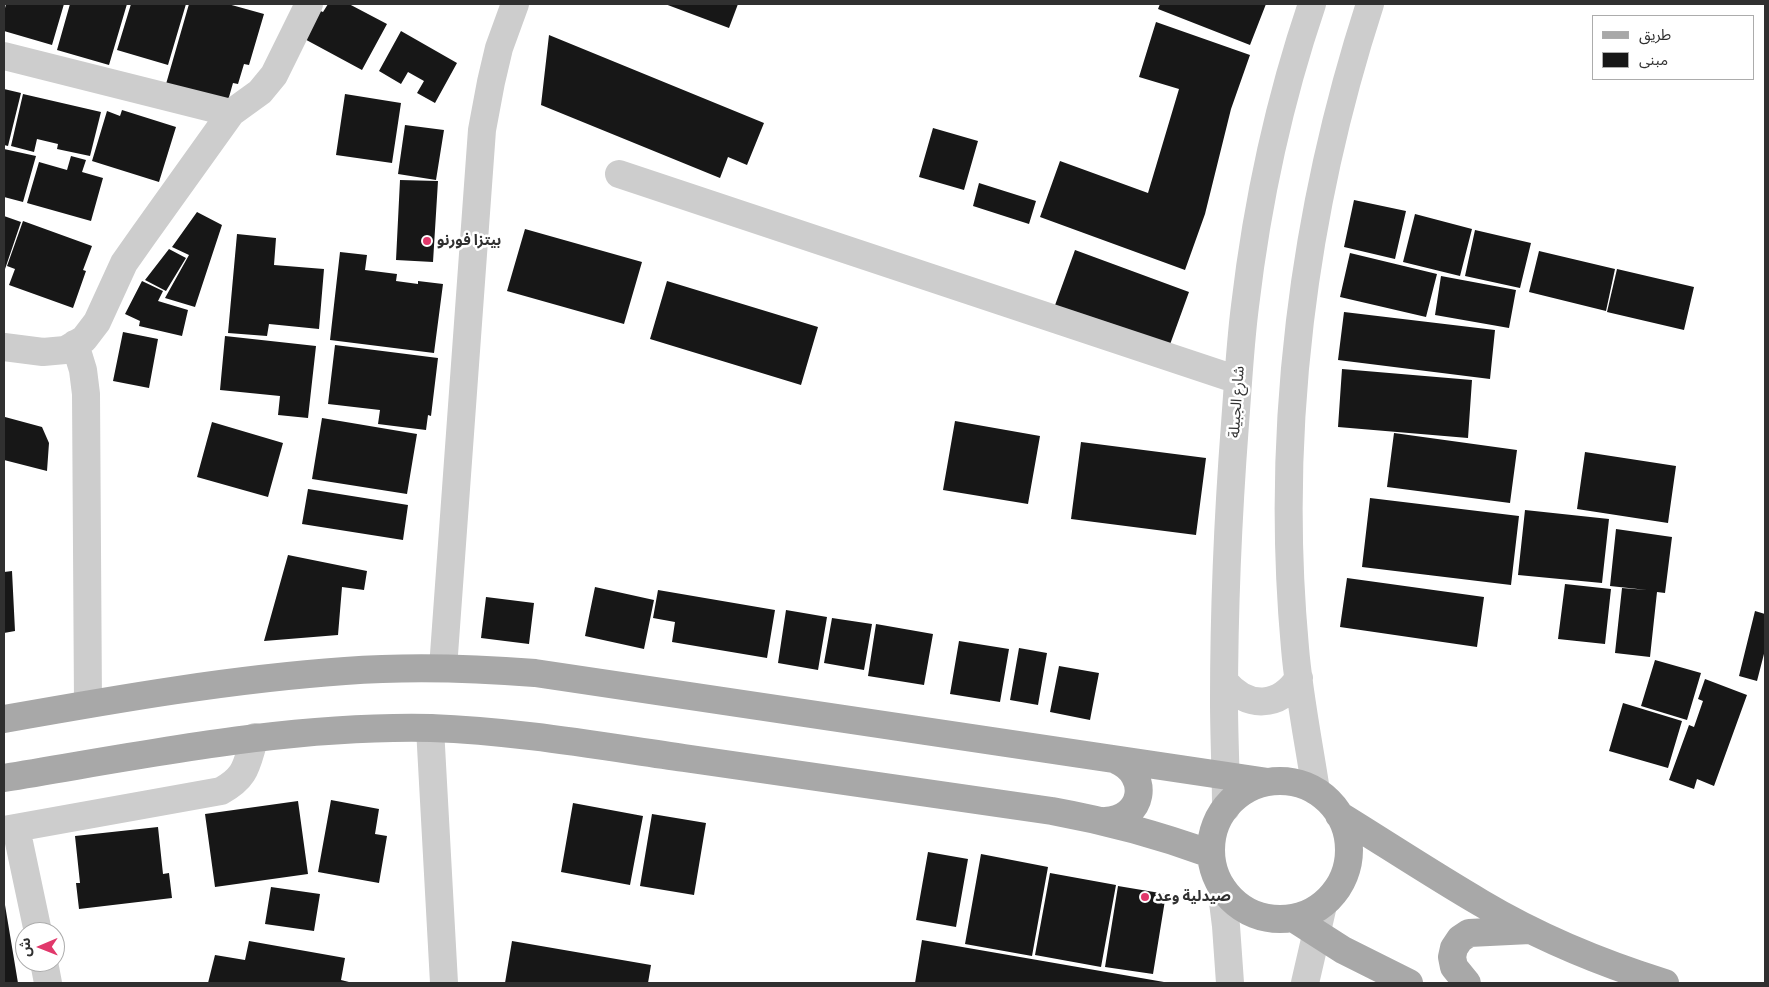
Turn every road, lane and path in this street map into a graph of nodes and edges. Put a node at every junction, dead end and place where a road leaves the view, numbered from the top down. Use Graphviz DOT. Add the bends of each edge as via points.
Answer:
graph roads {
  1 [pos="515,4"];
  2 [pos="1312,4"];
  3 [pos="1370,4"];
  4 [pos="302,5"];
  5 [pos="4,56"];
  6 [pos="231,113"];
  7 [pos="619,174"];
  8 [pos="75,344"];
  9 [pos="4,347"];
  10 [pos="1238,380"];
  11 [pos="443,668"];
  12 [pos="1299,678"];
  13 [pos="1225,682"];
  14 [pos="88,704"];
  15 [pos="4,719"];
  16 [pos="430,728"];
  17 [pos="255,737"];
  18 [pos="1116,760"];
  19 [pos="1226,776"];
  20 [pos="4,778"];
  21 [pos="1268,782"];
  22 [pos="1316,791"];
  23 [pos="1226,808"];
  24 [pos="1339,815"];
  25 [pos="1105,821"];
  26 [pos="10,829"];
  27 [pos="1211,854"];
  28 [pos="1221,886"];
  29 [pos="1323,905"];
  30 [pos="1292,918"];
  31 [pos="35,922"];
  32 [pos="1532,930"];
  33 [pos="1316,933"];
  34 [pos="444,983"];
  35 [pos="1230,983"];
  36 [pos="1305,983"];
  37 [pos="1409,983"];
  38 [pos="1467,983"];
  39 [pos="1665,983"];
  1 -- 11 [label="street" via="490,82 482,130"];
  2 -- 10 [label="street, شارع الجبيلة" via="1286,91 1255,234"];
  3 -- 12 [label="street" via="1337,116 1320,191 1297,343 1289,496 1290,572"];
  4 -- 6 [label="street" via="274,74 260,92"];
  5 -- 6 [label="street"];
  6 -- 8 [label="street" via="124,263 97,322 84,339"];
  7 -- 10 [label="street"];
  8 -- 9 [label="street" via="65,350 43,352"];
  8 -- 14 [label="street" via="84,370 86,394"];
  10 -- 13 [label="street, شارع الجبيلة" via="1226,574"];
  11 -- 14 [label="main road" via="347,670 283,676"];
  11 -- 18 [label="main road" via="535,673"];
  12 -- 13 [label="street" via="1292,689 1269,701 1244,698"];
  12 -- 22 [label="street"];
  13 -- 19 [label="street, شارع الجبيلة"];
  14 -- 15 [label="main road"];
  16 -- 17 [label="main road" via="341,730"];
  16 -- 25 [label="main road" via="569,741"];
  16 -- 34 [label="street"];
  17 -- 20 [label="main road"];
  17 -- 26 [label="street" via="242,775 221,791"];
  18 -- 19 [label="main road"];
  18 -- 25 [label="main road" via="1132,771 1139,790 1137,801 1125,816"];
  19 -- 21 [label="main road"];
  19 -- 23 [label="street, شارع الجبيلة"];
  21 -- 22 [label="main road" via="1301,784"];
  21 -- 23 [label="main road" via="1252,787"];
  22 -- 24 [label="main road"];
  23 -- 27 [label="main road" via="1217,822"];
  24 -- 29 [label="main road" via="1349,846 1348,863 1343,879"];
  24 -- 32 [label="main road" via="1482,904"];
  25 -- 27 [label="main road"];
  26 -- 31 [label="street"];
  27 -- 28 [label="main road"];
  28 -- 30 [label="main road" via="1232,899 1260,916"];
  28 -- 35 [label="street"];
  29 -- 30 [label="main road"];
  29 -- 33 [label="street"];
  30 -- 33 [label="main road"];
  32 -- 38 [label="main road" via="1469,933 1460,939 1452,957 1454,966"];
  32 -- 39 [label="main road" via="1584,954"];
  33 -- 36 [label="street"];
  33 -- 37 [label="main road"];
}
